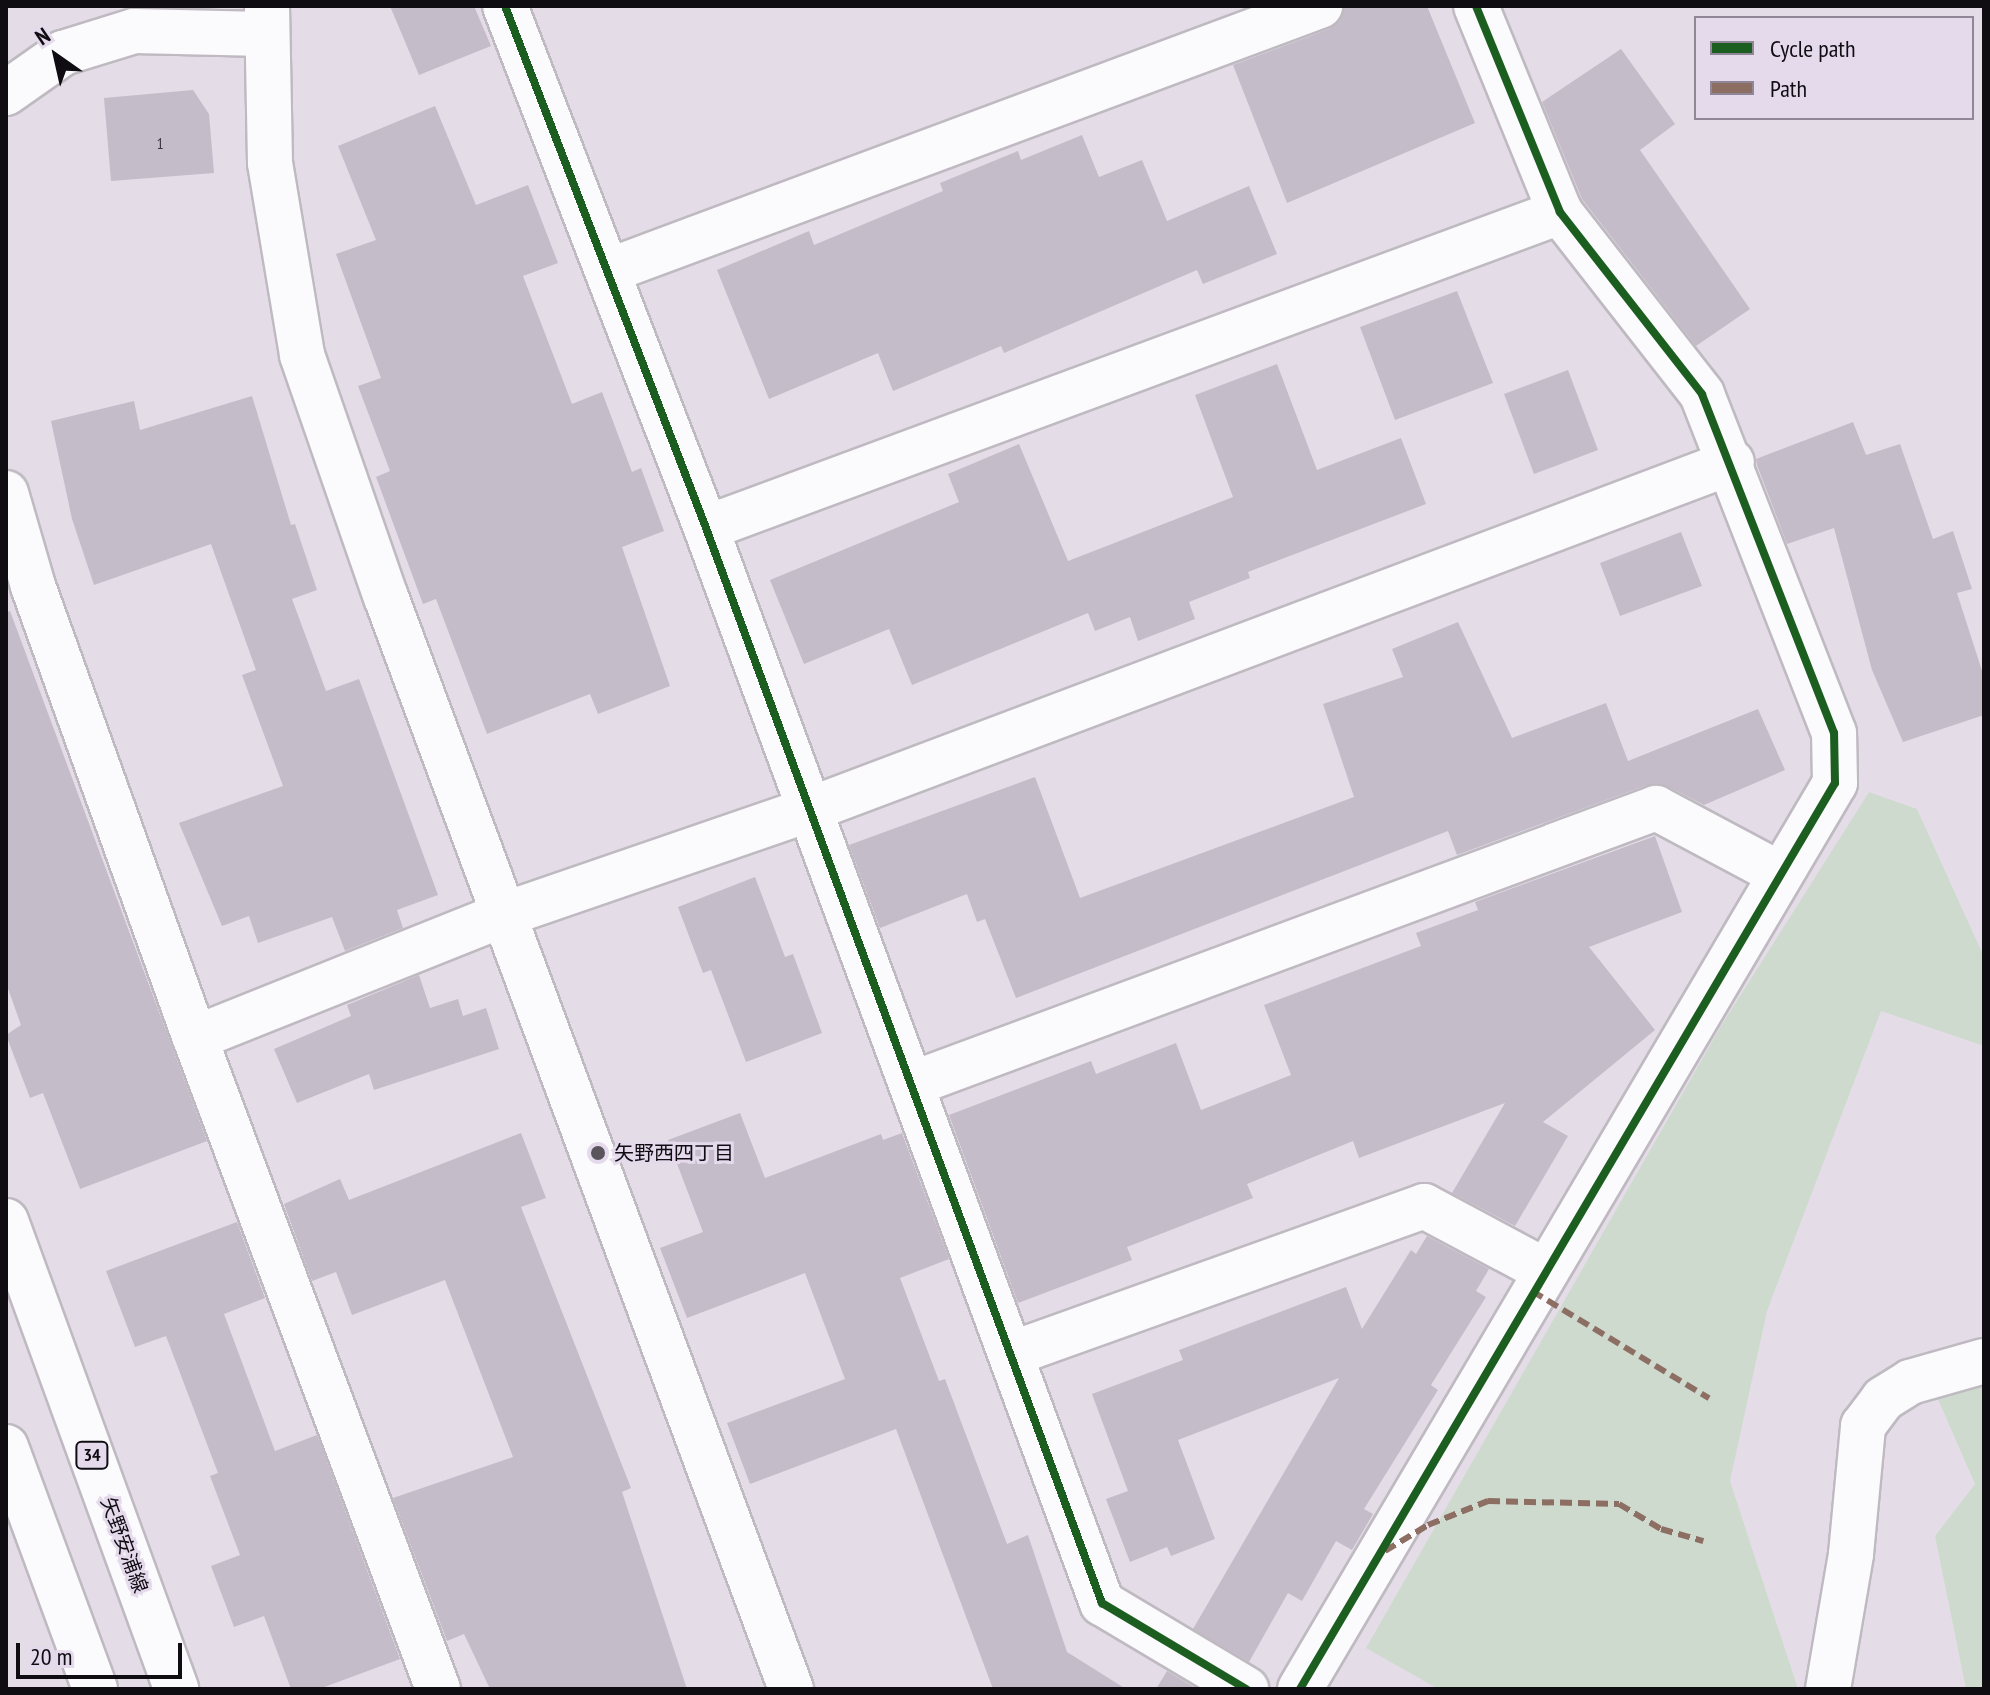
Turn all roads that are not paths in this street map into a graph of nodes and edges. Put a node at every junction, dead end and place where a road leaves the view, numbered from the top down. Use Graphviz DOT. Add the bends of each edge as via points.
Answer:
graph roads {
  1 [pos="505,6"];
  2 [pos="1320,6"];
  3 [pos="1476,6"];
  4 [pos="265,20"];
  5 [pos="6,93"];
  6 [pos="1560,212"];
  7 [pos="608,271"];
  8 [pos="1732,462"];
  9 [pos="6,493"];
  10 [pos="706,528"];
  11 [pos="811,809"];
  12 [pos="1780,874"];
  13 [pos="503,915"];
  14 [pos="195,1038"];
  15 [pos="912,1084"];
  16 [pos="6,1221"];
  17 [pos="14,1264"];
  18 [pos="1544,1270"];
  19 [pos="1014,1353"];
  20 [pos="1984,1361"];
  21 [pos="6,1447"];
  22 [pos="95,1689"];
  23 [pos="176,1689"];
  24 [pos="438,1689"];
  25 [pos="791,1689"];
  26 [pos="1246,1689"];
  27 [pos="1300,1689"];
  28 [pos="1828,1689"];
  1 -- 7 [label="street"];
  2 -- 7 [label="street"];
  3 -- 6 [label="street"];
  4 -- 5 [label="street" via="134,31 63,53"];
  4 -- 13 [label="street" via="270,163 302,355"];
  6 -- 8 [label="street" via="1702,394"];
  6 -- 10 [label="street"];
  7 -- 10 [label="street"];
  8 -- 11 [label="street"];
  8 -- 12 [label="street" via="1834,733 1835,783"];
  9 -- 14 [label="street" via="33,586"];
  10 -- 11 [label="street"];
  11 -- 13 [label="street"];
  11 -- 15 [label="street"];
  12 -- 15 [label="street" via="1656,808"];
  12 -- 18 [label="street"];
  13 -- 14 [label="street"];
  13 -- 25 [label="street"];
  14 -- 24 [label="street"];
  15 -- 19 [label="street"];
  16 -- 17 [label="street, 矢野安浦線 / 34"];
  17 -- 23 [label="street, 矢野安浦線 / 34"];
  18 -- 19 [label="street" via="1424,1206"];
  18 -- 27 [label="street"];
  19 -- 26 [label="street" via="1102,1603"];
  20 -- 28 [label="street" via="1910,1382 1883,1399 1863,1426 1851,1554"];
  21 -- 22 [label="street"];
}
